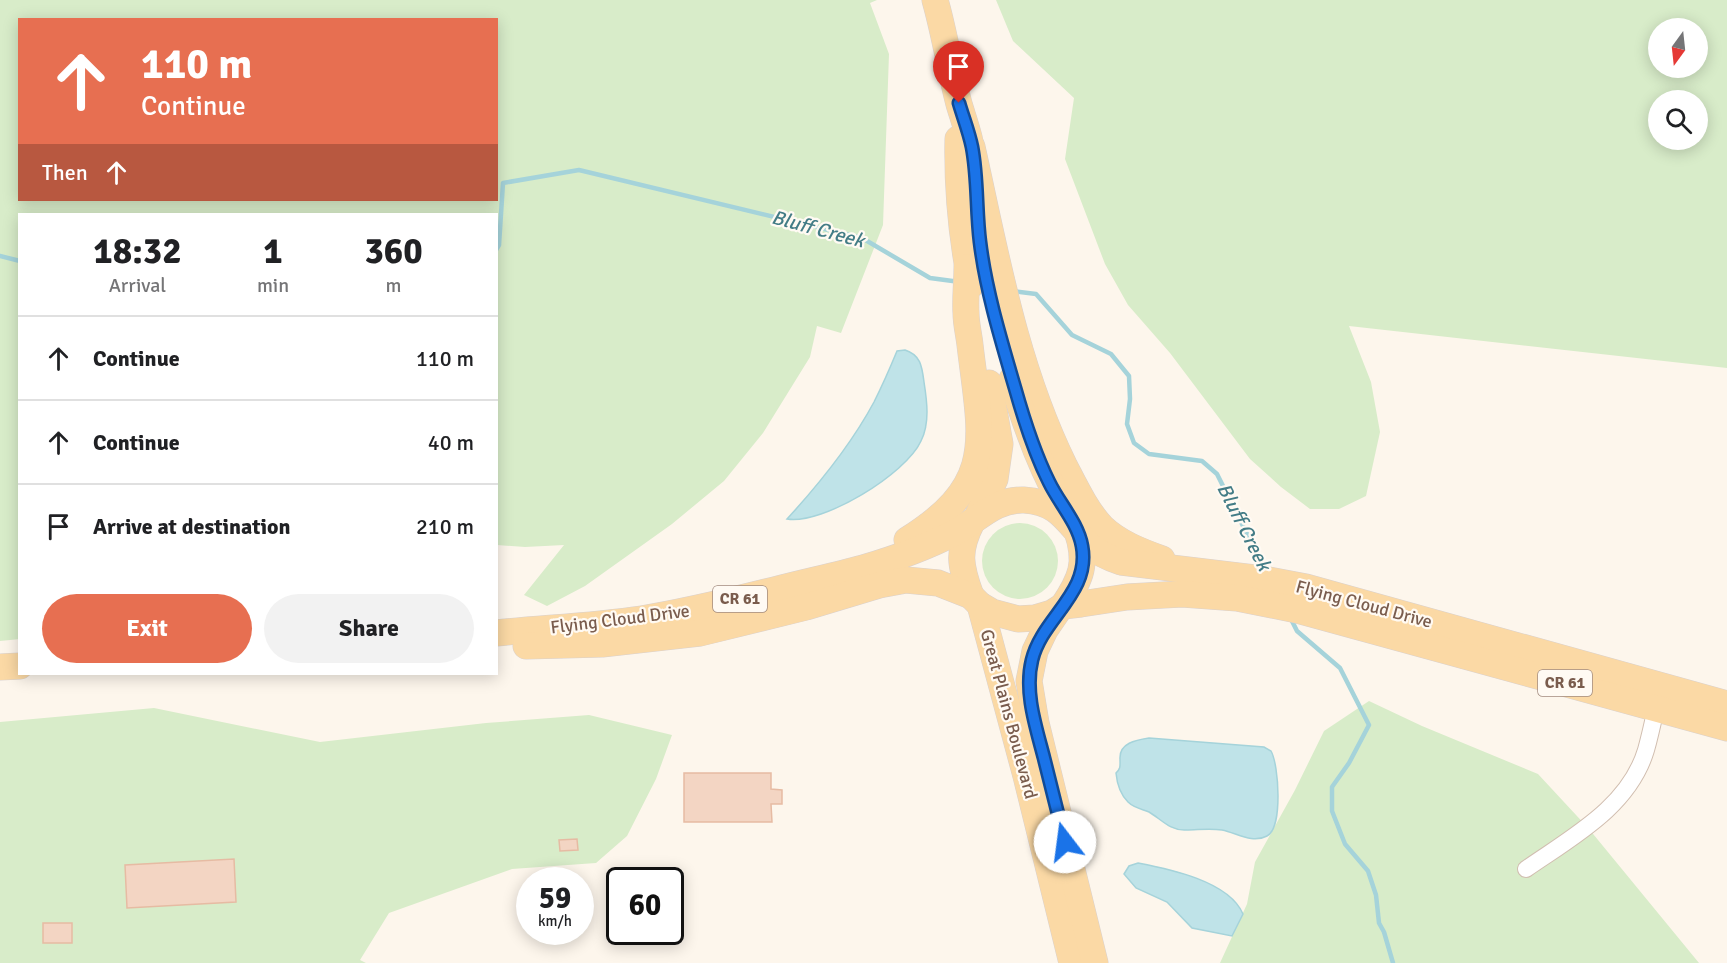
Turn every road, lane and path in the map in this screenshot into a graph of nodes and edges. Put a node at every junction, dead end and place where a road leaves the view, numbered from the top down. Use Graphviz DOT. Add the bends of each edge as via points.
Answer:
graph roads {
  1 [pos="935,0"];
  2 [pos="959,103"];
  3 [pos="991,337"];
  4 [pos="974,519"];
  5 [pos="1075,528"];
  6 [pos="1221,571"];
  7 [pos="774,590"];
  8 [pos="976,600"];
  9 [pos="1061,609"];
  10 [pos="498,633"];
  11 [pos="498,645"];
  12 [pos="18,666"];
  13 [pos="0,667"];
  14 [pos="1727,704"];
  15 [pos="1656,708"];
  16 [pos="1727,728"];
  17 [pos="1526,869"];
  18 [pos="1072,963"];
  19 [pos="1095,963"];
  1 -- 2 [label="main road"];
  2 -- 3 [label="main road" via="972,147"];
  2 -- 3 [label="main road" via="958,164 967,267 966,314"];
  3 -- 4 [label="main road" via="1000,444 995,479"];
  3 -- 5 [label="main road" via="1049,483"];
  3 -- 6 [label="main road" via="1033,392 1060,455 1100,525 1143,552"];
  3 -- 7 [label="main road" via="977,460 957,500 930,525 885,551"];
  4 -- 5 [label="main road, Flying Cloud Drive / CR 61" via="1006,502 1025,500 1050,507"];
  4 -- 7 [label="main road, Flying Cloud Drive / CR 61" via="955,532 864,568"];
  4 -- 8 [label="main road" via="961,559 965,579"];
  5 -- 6 [label="main road, Flying Cloud Drive / CR 61" via="1097,551 1121,562"];
  5 -- 9 [label="main road" via="1082,546 1082,568 1075,589"];
  6 -- 14 [label="main road, Flying Cloud Drive" via="1272,576"];
  7 -- 10 [label="main road, Flying Cloud Drive / CR 61" via="640,619"];
  8 -- 9 [label="main road, Flying Cloud Drive / CR 61" via="992,612 1018,619"];
  8 -- 11 [label="main road, Flying Cloud Drive / CR 61" via="938,583 906,580 700,633 602,644"];
  8 -- 18 [label="main road, Great Plains Boulevard" via="1026,776"];
  9 -- 15 [label="main road, Flying Cloud Drive / CR 61" via="1156,595 1237,598 1323,616"];
  9 -- 19 [label="main road, Great Plains Boulevard" via="1035,651 1029,681"];
  12 -- 13 [label="main road"];
  15 -- 16 [label="main road, Flying Cloud Drive / CR 61"];
  15 -- 17 [label="street" via="1640,765 1622,796"];
}
